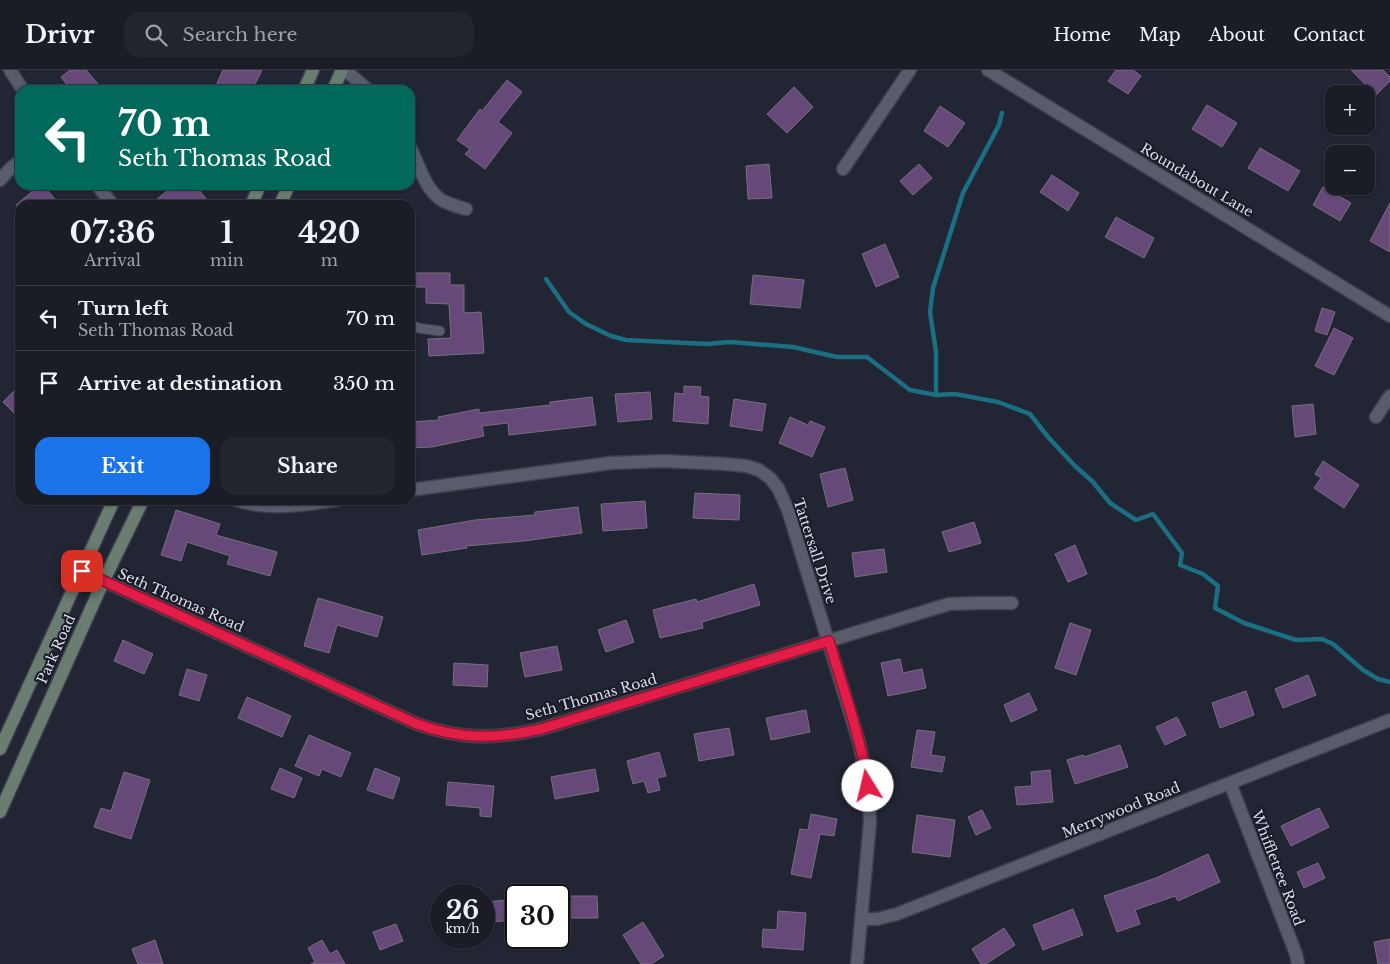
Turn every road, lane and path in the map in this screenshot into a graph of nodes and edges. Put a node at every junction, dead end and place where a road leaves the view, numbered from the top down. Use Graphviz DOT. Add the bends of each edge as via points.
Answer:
graph roads {
  1 [pos="10,70"];
  2 [pos="313,70"];
  3 [pos="344,70"];
  4 [pos="910,70"];
  5 [pos="988,70"];
  6 [pos="20,85"];
  7 [pos="306,85"];
  8 [pos="336,85"];
  9 [pos="362,85"];
  10 [pos="415,157"];
  11 [pos="15,165"];
  12 [pos="843,169"];
  13 [pos="0,180"];
  14 [pos="101,190"];
  15 [pos="109,200"];
  16 [pos="466,209"];
  17 [pos="1390,316"];
  18 [pos="415,326"];
  19 [pos="440,331"];
  20 [pos="1390,396"];
  21 [pos="1376,417"];
  22 [pos="415,489"];
  23 [pos="112,505"];
  24 [pos="141,505"];
  25 [pos="259,505"];
  26 [pos="300,505"];
  27 [pos="82,571"];
  28 [pos="103,582"];
  29 [pos="1012,603"];
  30 [pos="829,641"];
  31 [pos="1390,720"];
  32 [pos="0,749"];
  33 [pos="1230,783"];
  34 [pos="0,812"];
  35 [pos="862,919"];
  36 [pos="857,964"];
  37 [pos="1298,964"];
  1 -- 6 [label="street"];
  2 -- 7 [label="main road"];
  3 -- 8 [label="main road"];
  3 -- 9 [label="street"];
  4 -- 12 [label="street"];
  5 -- 17 [label="street, Roundabout Lane"];
  10 -- 16 [label="street" via="435,195"];
  11 -- 13 [label="street"];
  14 -- 15 [label="street"];
  18 -- 19 [label="lane"];
  20 -- 21 [label="street"];
  22 -- 30 [label="street, Tattersall Drive" via="611,462 717,463 758,470 778,488 788,510"];
  23 -- 27 [label="main road, Park Road"];
  24 -- 28 [label="main road, Park Road"];
  25 -- 26 [label="street"];
  27 -- 28 [label="street, Seth Thomas Road"];
  27 -- 32 [label="main road, Park Road"];
  28 -- 30 [label="street, Seth Thomas Road" via="417,724 457,735 485,738 541,729"];
  28 -- 34 [label="main road, Park Road"];
  29 -- 30 [label="street, Seth Thomas Road" via="949,604"];
  30 -- 35 [label="street, Tattersall Drive" via="859,742 870,804"];
  31 -- 33 [label="street, Merrywood Road"];
  33 -- 35 [label="street, Merrywood Road" via="897,914"];
  33 -- 37 [label="street, Whiffletree Road"];
  35 -- 36 [label="street, Tattersall Drive"];
}
